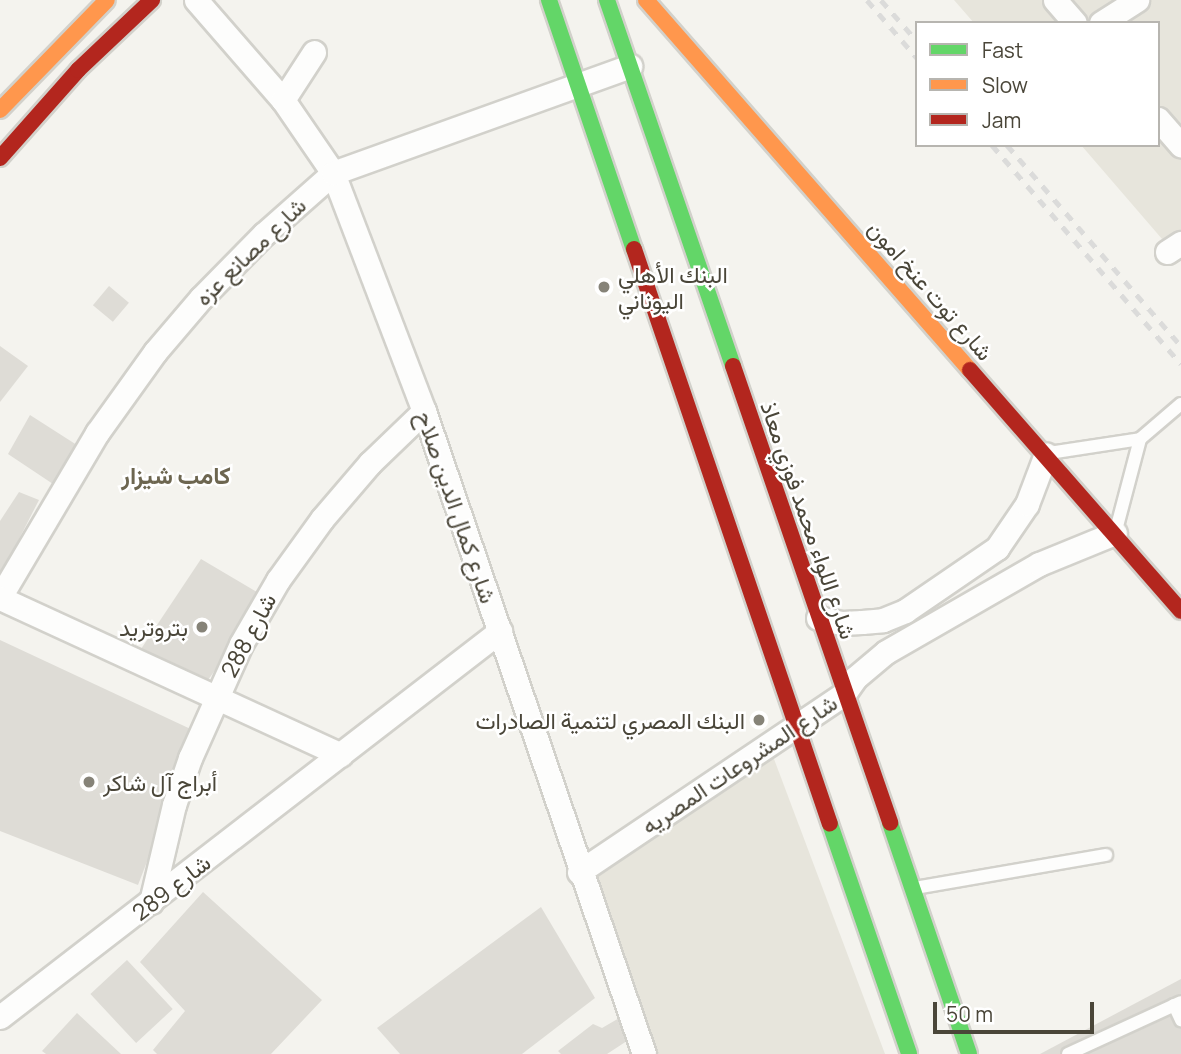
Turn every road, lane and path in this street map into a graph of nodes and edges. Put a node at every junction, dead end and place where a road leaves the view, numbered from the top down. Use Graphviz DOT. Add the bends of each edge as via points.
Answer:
graph roads {
  1 [pos="107,0"];
  2 [pos="152,0"];
  3 [pos="196,0"];
  4 [pos="549,0"];
  5 [pos="607,0"];
  6 [pos="646,0"];
  7 [pos="1055,0"];
  8 [pos="1137,0"];
  9 [pos="1073,21"];
  10 [pos="1104,21"];
  11 [pos="314,52"];
  12 [pos="629,66"];
  13 [pos="579,84"];
  14 [pos="283,100"];
  15 [pos="0,110"];
  16 [pos="1160,121"];
  17 [pos="1181,145"];
  18 [pos="0,158"];
  19 [pos="333,173"];
  20 [pos="1181,404"];
  21 [pos="424,411"];
  22 [pos="1140,439"];
  23 [pos="1046,454"];
  24 [pos="1115,533"];
  25 [pos="0,598"];
  26 [pos="1181,611"];
  27 [pos="818,618"];
  28 [pos="500,631"];
  29 [pos="844,694"];
  30 [pos="216,697"];
  31 [pos="797,723"];
  32 [pos="341,755"];
  33 [pos="1106,855"];
  34 [pos="579,872"];
  35 [pos="911,888"];
  36 [pos="151,902"];
  37 [pos="1178,1003"];
  38 [pos="0,1017"];
  39 [pos="1181,1020"];
  40 [pos="644,1054"];
  41 [pos="909,1054"];
  42 [pos="969,1054"];
  43 [pos="1068,1054"];
  1 -- 15 [label="main road"];
  2 -- 18 [label="main road" via="78,70"];
  3 -- 14 [label="street, شارع كمال الدين صلاح"];
  4 -- 13 [label="main road"];
  5 -- 12 [label="main road, شارع اللواء محمد فوزي معاذ"];
  6 -- 23 [label="main road, شارع توت عنخ امون"];
  7 -- 9 [label="street"];
  8 -- 10 [label="street"];
  11 -- 14 [label="street"];
  12 -- 13 [label="street, شارع مصانع عزه"];
  12 -- 27 [label="main road, شارع اللواء محمد فوزي معاذ"];
  13 -- 19 [label="street, شارع مصانع عزه"];
  13 -- 31 [label="main road"];
  14 -- 19 [label="street, شارع كمال الدين صلاح"];
  16 -- 17 [label="street"];
  19 -- 21 [label="street, شارع كمال الدين صلاح"];
  19 -- 25 [label="street, شارع مصانع عزه" via="264,233 155,352 97,433"];
  20 -- 22 [label="lane"];
  21 -- 28 [label="street, شارع كمال الدين صلاح"];
  21 -- 30 [label="street, شارع 288" via="370,463 322,519 278,580"];
  22 -- 23 [label="lane"];
  22 -- 24 [label="lane"];
  23 -- 24 [label="main road, شارع توت عنخ امون"];
  23 -- 27 [label="street" via="1027,504 997,548 894,615 852,622"];
  24 -- 26 [label="main road, شارع توت عنخ امون"];
  24 -- 29 [label="street, شارع المشروعات المصريه" via="1039,564 914,635 871,663"];
  25 -- 30 [label="street"];
  27 -- 29 [label="main road, شارع اللواء محمد فوزي معاذ"];
  28 -- 32 [label="street, شارع 289"];
  28 -- 34 [label="street, شارع كمال الدين صلاح"];
  29 -- 31 [label="street, شارع المشروعات المصريه"];
  29 -- 35 [label="main road, شارع اللواء محمد فوزي معاذ"];
  30 -- 32 [label="street"];
  30 -- 36 [label="street, شارع 288" via="174,805"];
  31 -- 34 [label="street, شارع المشروعات المصريه"];
  31 -- 41 [label="main road"];
  32 -- 36 [label="street, شارع 289"];
  33 -- 35 [label="lane"];
  34 -- 40 [label="street, شارع كمال الدين صلاح"];
  35 -- 42 [label="main road, شارع اللواء محمد فوزي معاذ"];
  36 -- 38 [label="street, شارع 289"];
  37 -- 39 [label="lane"];
  37 -- 43 [label="lane"];
}
